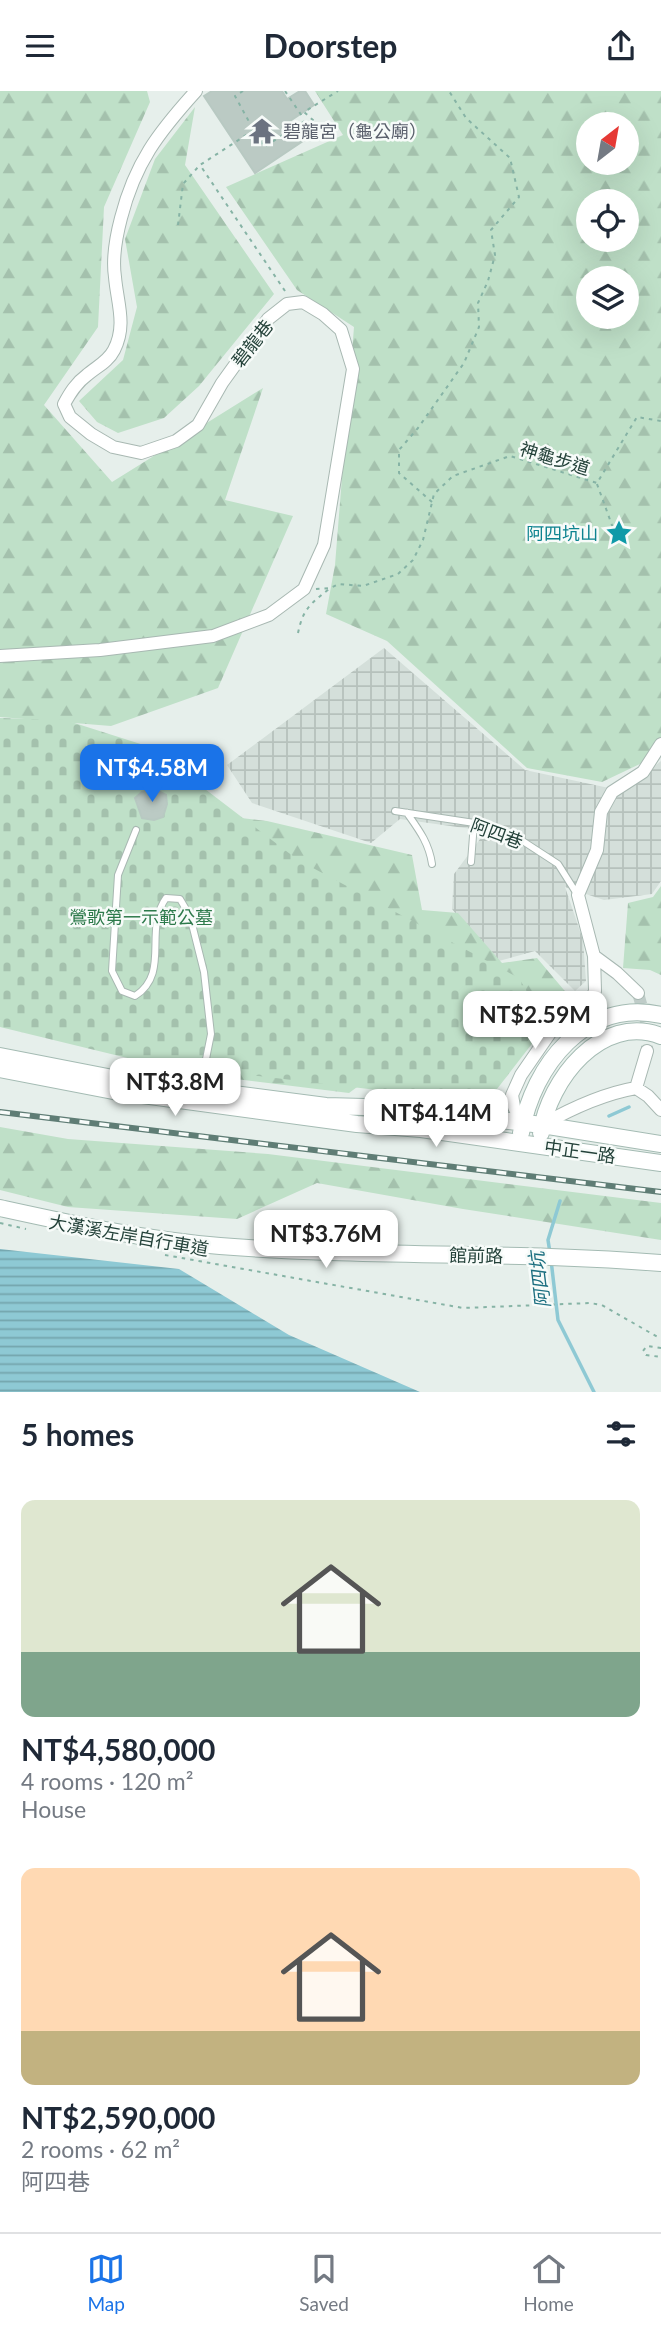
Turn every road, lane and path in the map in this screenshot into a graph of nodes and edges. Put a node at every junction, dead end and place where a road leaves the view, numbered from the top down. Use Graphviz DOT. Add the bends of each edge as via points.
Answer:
graph roads {
  1 [pos="196,91"];
  2 [pos="243,91"];
  3 [pos="285,91"];
  4 [pos="338,91"];
  5 [pos="449,91"];
  6 [pos="305,121"];
  7 [pos="254,130"];
  8 [pos="200,165"];
  9 [pos="178,225"];
  10 [pos="293,303"];
  11 [pos="661,421"];
  12 [pos="597,483"];
  13 [pos="432,502"];
  14 [pos="617,539"];
  15 [pos="330,588"];
  16 [pos="304,589"];
  17 [pos="298,633"];
  18 [pos="0,656"];
  19 [pos="661,744"];
  20 [pos="394,811"];
  21 [pos="407,813"];
  22 [pos="474,823"];
  23 [pos="136,830"];
  24 [pos="471,862"];
  25 [pos="432,864"];
  26 [pos="578,895"];
  27 [pos="594,956"];
  28 [pos="638,993"];
  29 [pos="661,1014"];
  30 [pos="661,1036"];
  31 [pos="647,1051"];
  32 [pos="0,1056"];
  33 [pos="0,1069"];
  34 [pos="636,1088"];
  35 [pos="199,1096"];
  36 [pos="661,1110"];
  37 [pos="522,1123"];
  38 [pos="542,1125"];
  39 [pos="519,1142"];
  40 [pos="661,1144"];
  41 [pos="539,1145"];
  42 [pos="661,1163"];
  43 [pos="0,1208"];
  44 [pos="0,1223"];
  45 [pos="37,1231"];
  46 [pos="154,1253"];
  47 [pos="661,1263"];
  48 [pos="661,1339"];
  49 [pos="661,1348"];
  50 [pos="661,1357"];
  1 -- 10 [label="street, 碧龍巷" via="142,159 128,191 115,241 114,277 121,324 114,350 72,389 64,404 70,417 113,447 141,453 176,441 198,425 268,319"];
  2 -- 7 [label="path" via="234,96"];
  3 -- 6 [label="path"];
  4 -- 6 [label="path" via="304,112 314,121 308,125"];
  5 -- 13 [label="path" via="466,118 510,158 519,197 491,230 495,255 478,303 480,327 464,363 399,450 399,473"];
  6 -- 7 [label="path" via="264,146"];
  7 -- 8 [label="path"];
  8 -- 9 [label="path" via="183,184"];
  8 -- 10 [label="path"];
  10 -- 16 [label="street" via="303,302 341,330 353,369 324,545"];
  11 -- 12 [label="path, 神龜步道" via="637,417"];
  12 -- 13 [label="path, 神龜步道" via="510,456 453,476"];
  12 -- 14 [label="path"];
  13 -- 15 [label="path, 神龜步道" via="423,540 413,560 398,574 363,586"];
  15 -- 16 [label="path, 神龜步道"];
  15 -- 17 [label="path" via="310,603"];
  16 -- 18 [label="street" via="269,615 213,636"];
  19 -- 26 [label="street" via="643,772 612,792 601,812 597,850"];
  20 -- 21 [label="lane, 阿四巷"];
  21 -- 22 [label="lane, 阿四巷"];
  21 -- 25 [label="lane" via="430,849"];
  22 -- 24 [label="lane"];
  22 -- 26 [label="lane, 阿四巷" via="515,836 548,856"];
  23 -- 35 [label="lane" via="118,875 112,971 122,991 135,996 147,988 154,971 159,908 166,898 180,899 190,916 204,972 211,1034"];
  26 -- 27 [label="street, 阿四巷"];
  27 -- 28 [label="street"];
  27 -- 37 [label="street, 阿四巷" via="591,1000 546,1038 512,1095"];
  29 -- 37 [label="main road" via="642,1010 614,1014 575,1032 556,1052"];
  30 -- 38 [label="main road" via="634,1030 590,1047 572,1066"];
  31 -- 34 [label="street"];
  32 -- 35 [label="main road, 中正一路"];
  33 -- 35 [label="main road, 中正一路" via="113,1091"];
  34 -- 36 [label="street"];
  34 -- 38 [label="street" via="579,1105"];
  35 -- 37 [label="main road, 中正一路" via="402,1108"];
  35 -- 39 [label="main road, 中正一路"];
  37 -- 38 [label="main road, 中正一路"];
  37 -- 39 [label="main road"];
  38 -- 40 [label="main road, 中正一路"];
  38 -- 41 [label="main road"];
  39 -- 41 [label="main road, 中正一路"];
  41 -- 42 [label="main road, 中正一路"];
  43 -- 47 [label="main road, 館前路" via="130,1236 219,1246"];
  44 -- 45 [label="path, 大漢溪左岸自行車道"];
  46 -- 48 [label="path, 大漢溪左岸自行車道" via="463,1308 602,1305"];
  49 -- 50 [label="path" via="647,1346 643,1351"];
}
